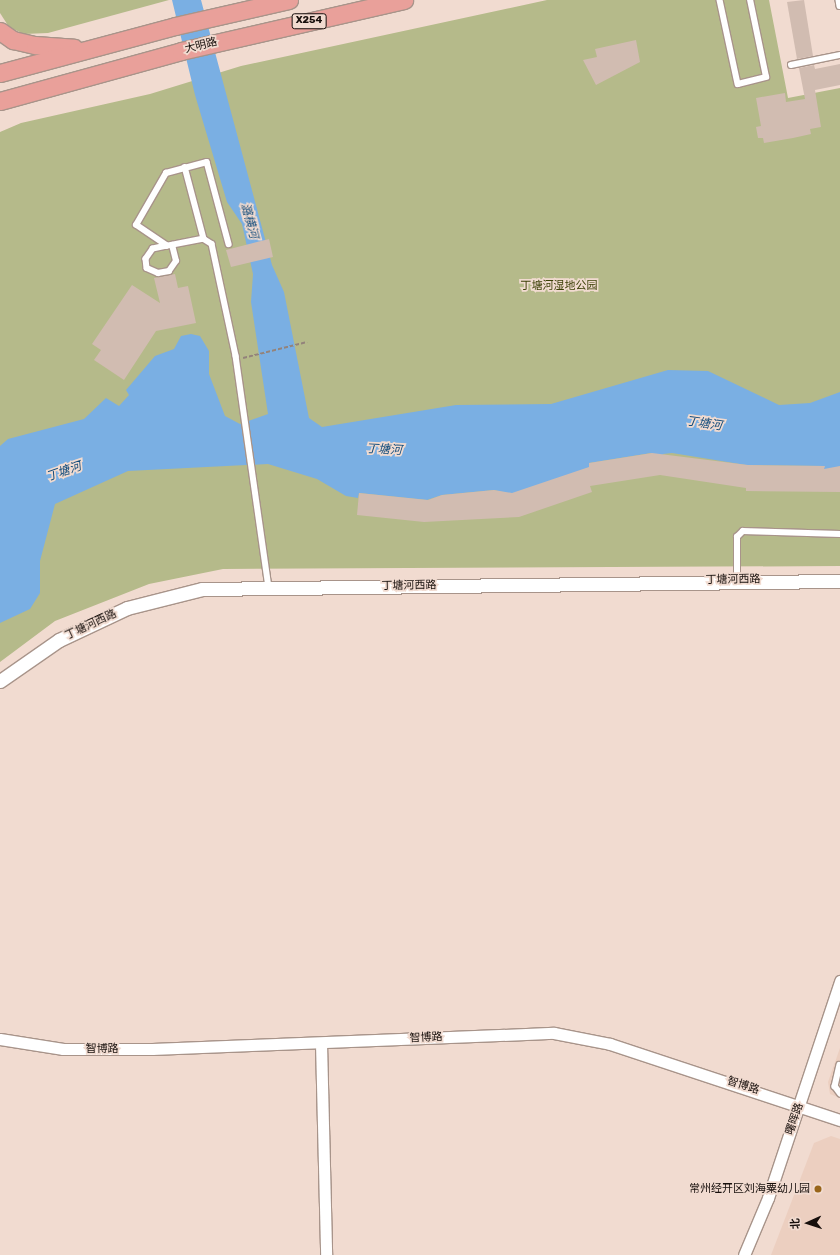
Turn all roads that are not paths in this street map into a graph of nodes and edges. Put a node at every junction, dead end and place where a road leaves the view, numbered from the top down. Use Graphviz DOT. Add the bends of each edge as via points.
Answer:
graph roads {
  1 [pos="289,0"];
  2 [pos="404,0"];
  3 [pos="720,0"];
  4 [pos="750,0"];
  5 [pos="839,0"];
  6 [pos="840,6"];
  7 [pos="0,31"];
  8 [pos="88,50"];
  9 [pos="840,55"];
  10 [pos="791,64"];
  11 [pos="0,73"];
  12 [pos="0,101"];
  13 [pos="185,167"];
  14 [pos="204,239"];
  15 [pos="229,244"];
  16 [pos="170,246"];
  17 [pos="840,534"];
  18 [pos="737,579"];
  19 [pos="840,581"];
  20 [pos="269,587"];
  21 [pos="0,681"];
  22 [pos="840,981"];
  23 [pos="0,1039"];
  24 [pos="321,1043"];
  25 [pos="840,1065"];
  26 [pos="840,1093"];
  27 [pos="799,1106"];
  28 [pos="840,1120"];
  29 [pos="326,1255"];
  30 [pos="744,1255"];
  1 -- 8 [label="main road, X254" via="175,26"];
  2 -- 12 [label="main road, 大明路 / X254" via="215,42"];
  3 -- 4 [label="lane" via="738,84 766,77"];
  5 -- 6 [label="lane"];
  7 -- 8 [label="main road" via="13,40 35,45"];
  8 -- 11 [label="main road, X254"];
  9 -- 10 [label="lane"];
  13 -- 14 [label="lane"];
  13 -- 15 [label="lane" via="207,162"];
  13 -- 16 [label="lane" via="166,173 136,225"];
  14 -- 16 [label="lane"];
  14 -- 20 [label="lane" via="212,244 236,360"];
  16 -- 16 [label="lane" via="153,249 146,259 148,268 158,273 169,271 176,261"];
  17 -- 18 [label="lane" via="743,531 737,537"];
  18 -- 19 [label="street, 丁塘河西路"];
  18 -- 20 [label="street, 丁塘河西路"];
  20 -- 21 [label="street, 丁塘河西路" via="202,589 127,608 59,640"];
  22 -- 27 [label="street, 曙晖路"];
  23 -- 24 [label="street, 智博路" via="63,1048"];
  24 -- 27 [label="street, 智博路" via="554,1033 610,1044"];
  24 -- 29 [label="street"];
  25 -- 26 [label="lane" via="835,1086"];
  27 -- 28 [label="street, 智博路"];
  27 -- 30 [label="street, 曙晖路"];
}
